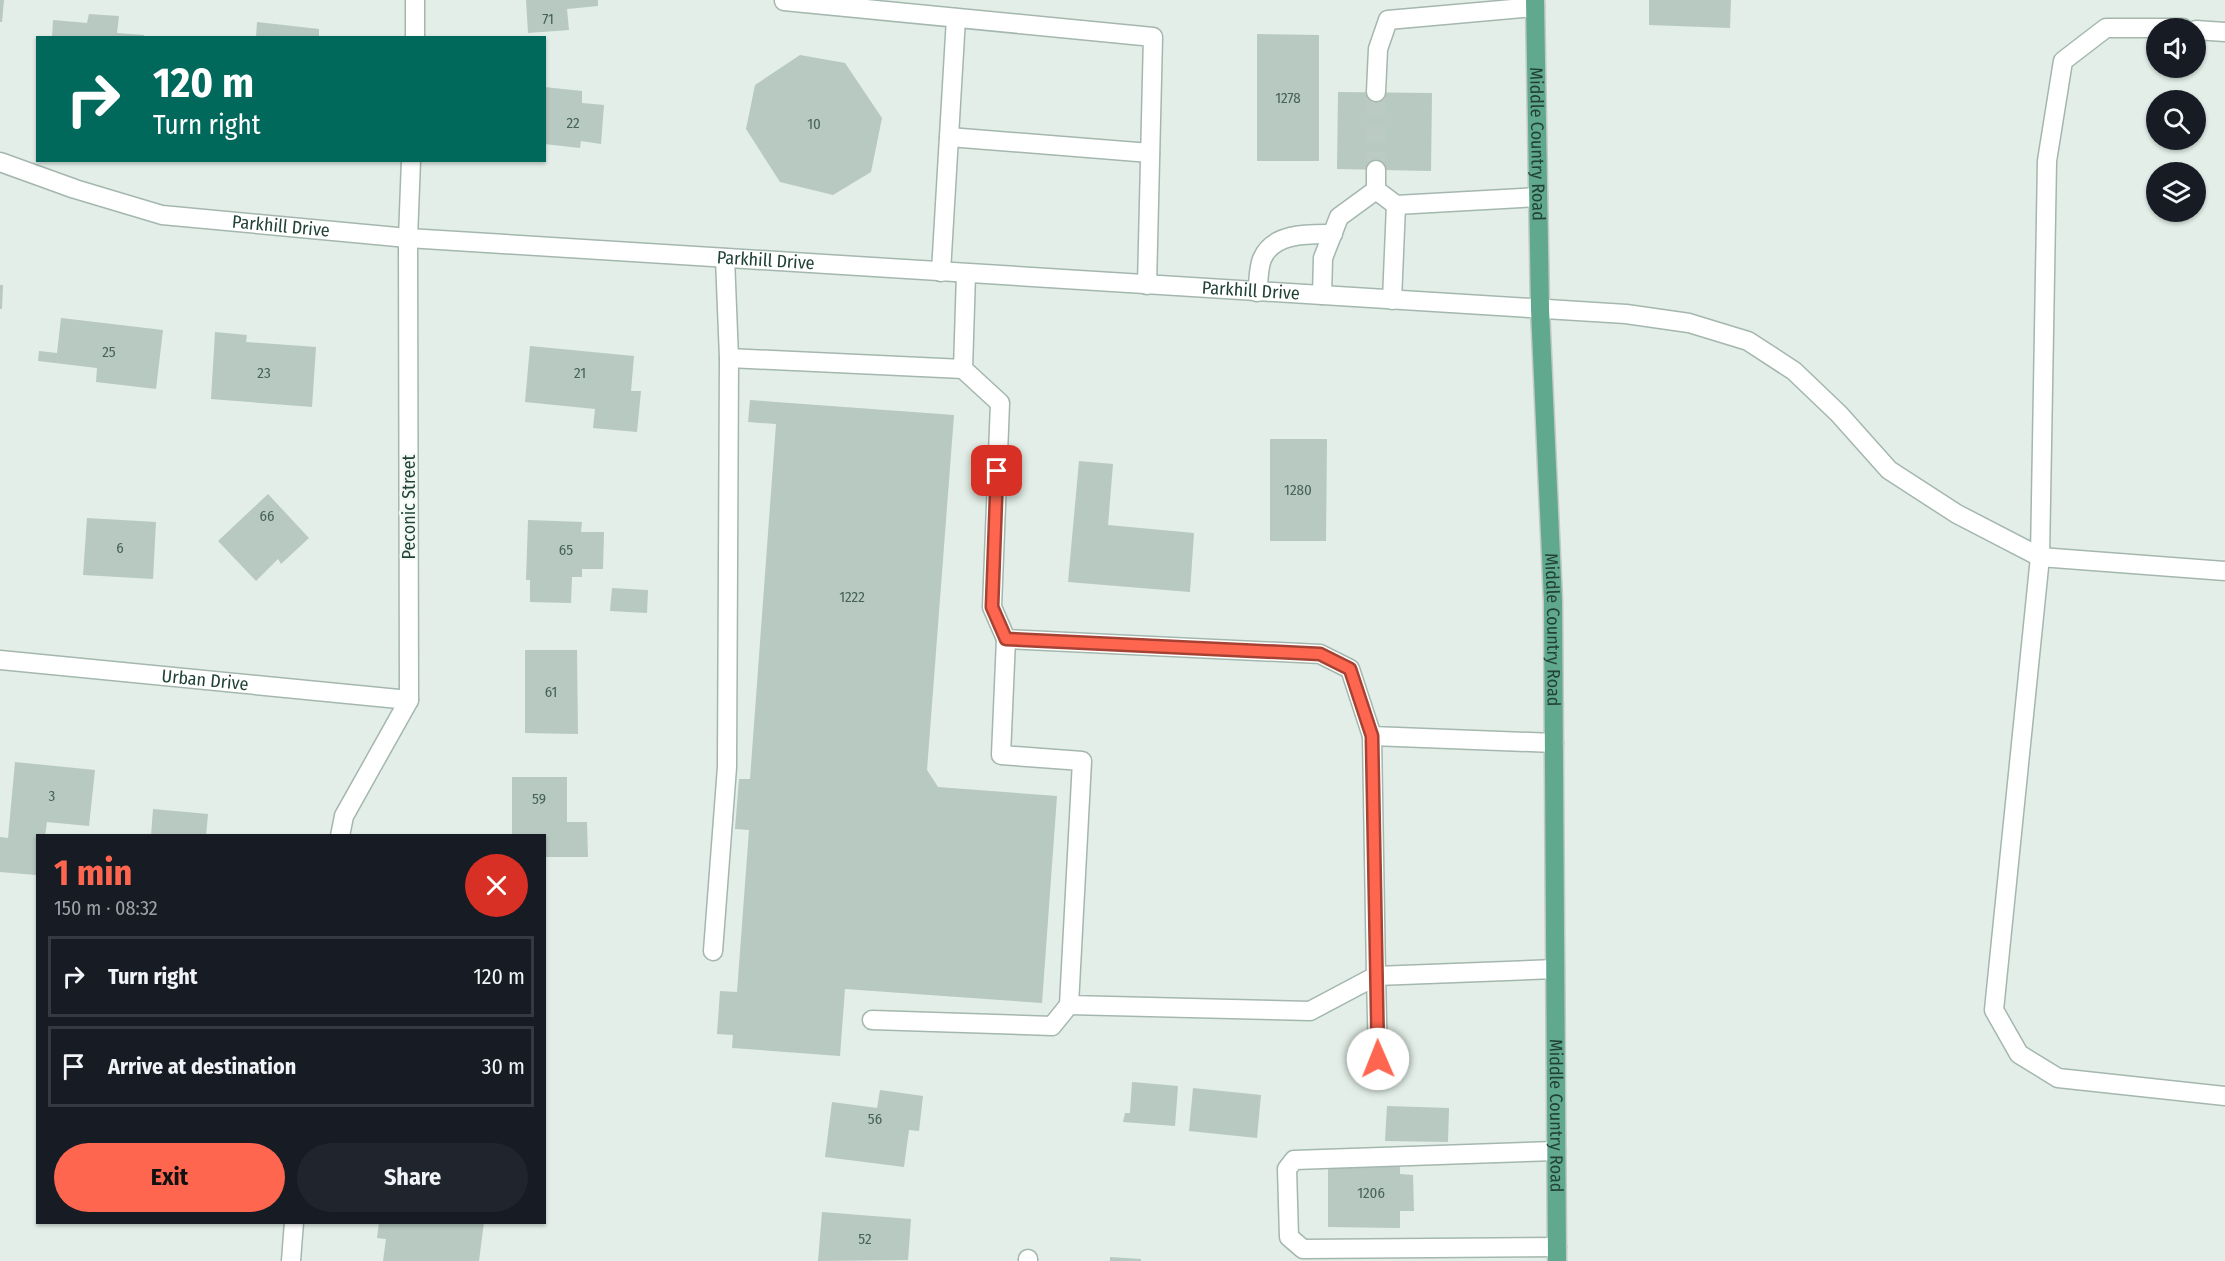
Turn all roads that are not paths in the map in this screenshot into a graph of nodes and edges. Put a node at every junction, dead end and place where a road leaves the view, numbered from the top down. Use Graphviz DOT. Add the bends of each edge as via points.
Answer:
graph roads {
  1 [pos="415,0"];
  2 [pos="784,1"];
  3 [pos="1535,4"];
  4 [pos="956,18"];
  5 [pos="2146,28"];
  6 [pos="2206,31"];
  7 [pos="2225,32"];
  8 [pos="415,36"];
  9 [pos="1376,92"];
  10 [pos="949,137"];
  11 [pos="1150,153"];
  12 [pos="0,162"];
  13 [pos="411,162"];
  14 [pos="1376,170"];
  15 [pos="1376,190"];
  16 [pos="1538,197"];
  17 [pos="1396,205"];
  18 [pos="1333,234"];
  19 [pos="408,238"];
  20 [pos="725,258"];
  21 [pos="940,272"];
  22 [pos="966,274"];
  23 [pos="1148,285"];
  24 [pos="1257,292"];
  25 [pos="1322,296"];
  26 [pos="1392,300"];
  27 [pos="1540,309"];
  28 [pos="729,358"];
  29 [pos="963,369"];
  30 [pos="2040,557"];
  31 [pos="2225,572"];
  32 [pos="1006,639"];
  33 [pos="0,660"];
  34 [pos="409,700"];
  35 [pos="1372,736"];
  36 [pos="1554,743"];
  37 [pos="340,834"];
  38 [pos="713,951"];
  39 [pos="1555,969"];
  40 [pos="1376,976"];
  41 [pos="1069,1005"];
  42 [pos="872,1020"];
  43 [pos="1378,1059"];
  44 [pos="2225,1096"];
  45 [pos="1556,1151"];
  46 [pos="294,1224"];
  47 [pos="1557,1254"];
  48 [pos="1361,1255"];
  49 [pos="291,1261"];
  1 -- 8 [label="street"];
  2 -- 4 [label="street"];
  3 -- 9 [label="street" via="1388,20 1378,49"];
  3 -- 16 [label="main road, Middle Country Road"];
  4 -- 10 [label="street"];
  4 -- 11 [label="street" via="1153,37"];
  5 -- 30 [label="street" via="2106,28 2063,61 2048,161"];
  6 -- 7 [label="street"];
  10 -- 11 [label="street"];
  10 -- 21 [label="street"];
  11 -- 23 [label="street"];
  12 -- 19 [label="street, Parkhill Drive" via="162,215"];
  13 -- 19 [label="street, Peconic Street"];
  14 -- 15 [label="street"];
  15 -- 17 [label="street"];
  15 -- 18 [label="street" via="1340,217"];
  16 -- 17 [label="street"];
  16 -- 27 [label="main road, Middle Country Road"];
  17 -- 26 [label="street"];
  18 -- 24 [label="street" via="1289,236 1274,246 1262,258"];
  18 -- 25 [label="street" via="1323,258"];
  19 -- 20 [label="street, Parkhill Drive"];
  19 -- 34 [label="street, Peconic Street"];
  20 -- 21 [label="street, Parkhill Drive"];
  20 -- 28 [label="street"];
  21 -- 22 [label="street, Parkhill Drive"];
  22 -- 23 [label="street, Parkhill Drive"];
  22 -- 29 [label="street"];
  23 -- 24 [label="street, Parkhill Drive"];
  24 -- 25 [label="street, Parkhill Drive"];
  25 -- 26 [label="street, Parkhill Drive"];
  26 -- 27 [label="street, Parkhill Drive"];
  27 -- 30 [label="street, Parkhill Drive" via="1626,314 1689,323 1748,341 1794,371 1889,470 1957,514"];
  27 -- 36 [label="main road, Middle Country Road" via="1553,601"];
  28 -- 29 [label="street"];
  28 -- 38 [label="street" via="727,767"];
  29 -- 32 [label="street" via="1000,403 992,607"];
  30 -- 31 [label="street"];
  30 -- 44 [label="street" via="1994,1010 2019,1054 2058,1078"];
  32 -- 35 [label="street" via="1320,654 1350,669"];
  32 -- 41 [label="street" via="1001,755 1082,760"];
  33 -- 34 [label="street, Urban Drive"];
  34 -- 37 [label="street, Peconic Street" via="344,816"];
  35 -- 36 [label="street"];
  35 -- 40 [label="street"];
  36 -- 39 [label="main road, Middle Country Road"];
  39 -- 40 [label="street"];
  39 -- 45 [label="main road, Middle Country Road"];
  40 -- 41 [label="street" via="1310,1011"];
  40 -- 43 [label="street"];
  41 -- 42 [label="street" via="1052,1026"];
  45 -- 47 [label="main road, Middle Country Road"];
  45 -- 48 [label="street" via="1294,1160 1287,1169 1289,1237 1303,1250"];
  46 -- 49 [label="street"];
  47 -- 48 [label="street"];
}
